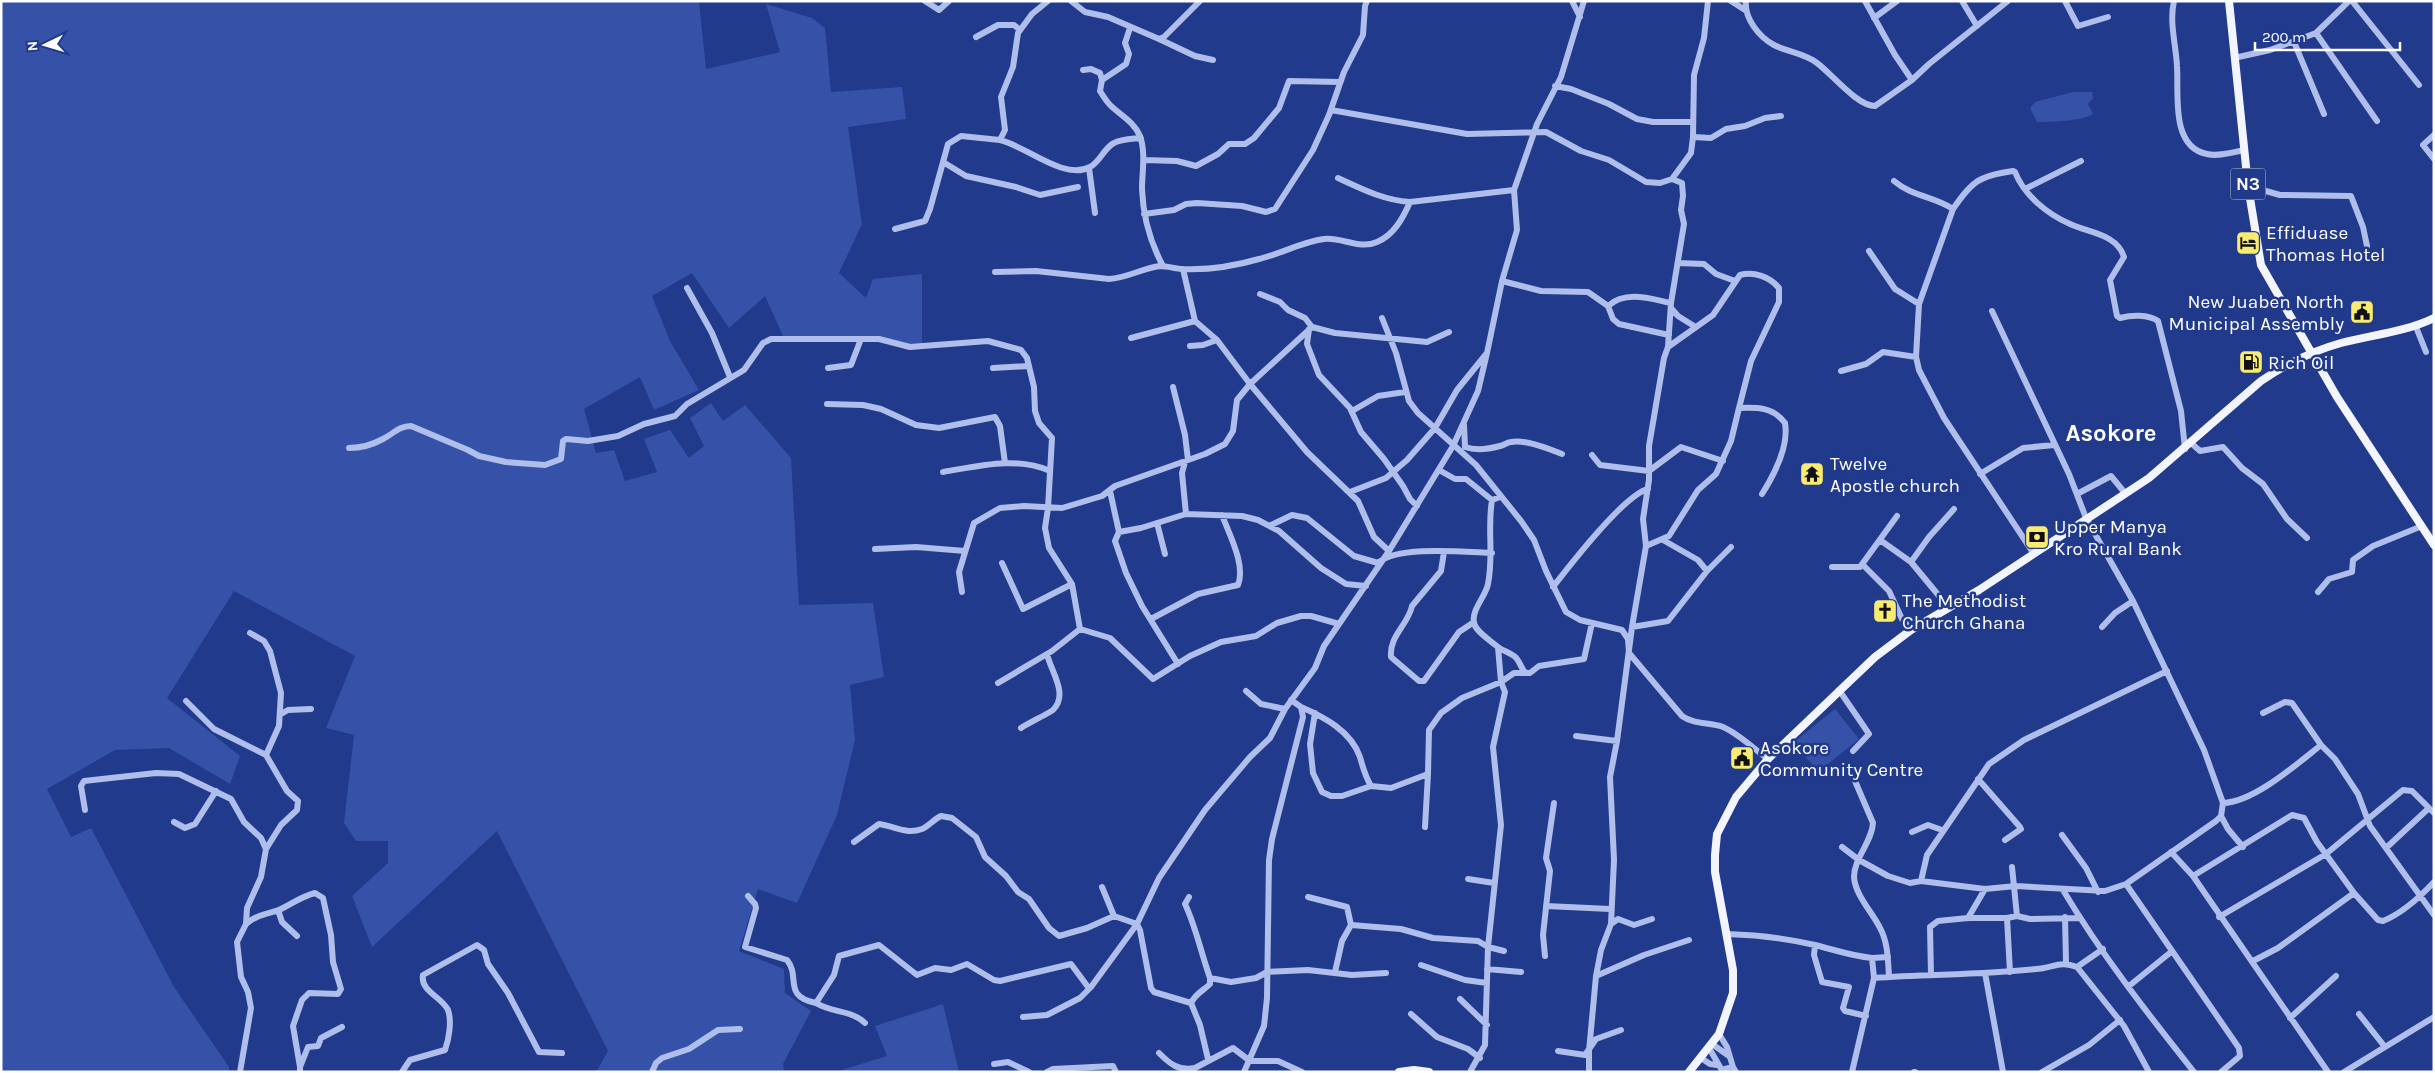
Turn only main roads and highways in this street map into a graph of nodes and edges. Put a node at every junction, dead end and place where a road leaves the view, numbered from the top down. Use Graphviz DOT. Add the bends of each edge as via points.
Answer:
graph roads {
  1 [pos="2229,1"];
  2 [pos="2434,318"];
  3 [pos="2312,352"];
  4 [pos="2434,545"];
  5 [pos="1399,1072"];
  6 [pos="1429,1072"];
  7 [pos="1689,1072"];
  1 -- 3 [label="main road, N3" via="2248,186 2261,265"];
  2 -- 3 [label="main road" via="2416,326"];
  3 -- 4 [label="main road, N3" via="2337,397"];
  3 -- 7 [label="main road" via="2261,381 2148,478 1874,657 1768,760 1736,797 1717,834 1715,872 1733,983 1730,1006 1719,1034"];
  5 -- 6 [label="main road"];
}
